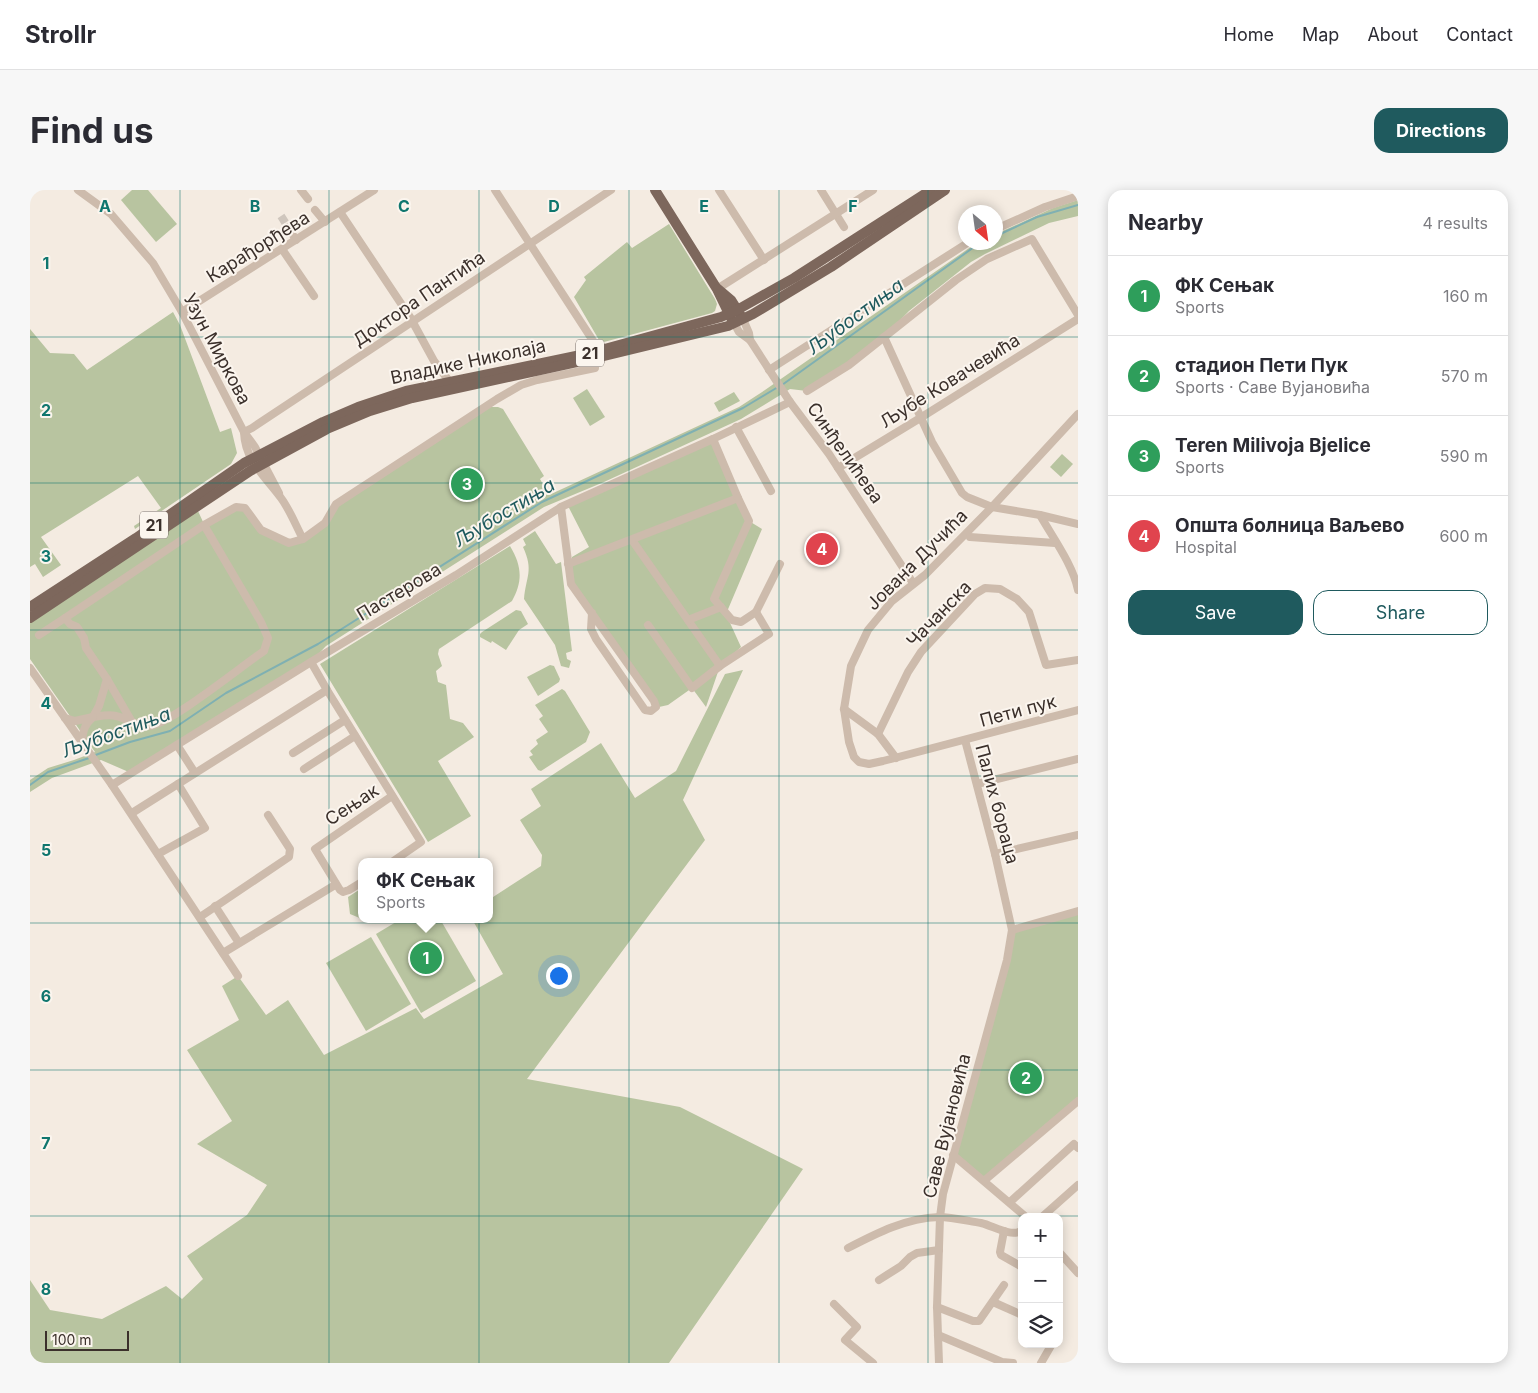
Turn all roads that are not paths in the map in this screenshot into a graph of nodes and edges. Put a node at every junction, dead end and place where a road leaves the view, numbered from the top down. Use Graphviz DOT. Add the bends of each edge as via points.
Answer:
graph roads {
  1 [pos="78,190"];
  2 [pos="302,190"];
  3 [pos="374,190"];
  4 [pos="496,190"];
  5 [pos="611,190"];
  6 [pos="655,190"];
  7 [pos="719,190"];
  8 [pos="821,190"];
  9 [pos="873,190"];
  10 [pos="932,190"];
  11 [pos="946,190"];
  12 [pos="1078,196"];
  13 [pos="308,199"];
  14 [pos="315,210"];
  15 [pos="340,212"];
  16 [pos="836,214"];
  17 [pos="325,222"];
  18 [pos="1003,226"];
  19 [pos="288,227"];
  20 [pos="844,227"];
  21 [pos="296,240"];
  22 [pos="531,243"];
  23 [pos="282,249"];
  24 [pos="958,249"];
  25 [pos="764,260"];
  26 [pos="717,289"];
  27 [pos="314,296"];
  28 [pos="182,312"];
  29 [pos="1078,315"];
  30 [pos="736,316"];
  31 [pos="1078,319"];
  32 [pos="413,322"];
  33 [pos="884,337"];
  34 [pos="597,359"];
  35 [pos="769,370"];
  36 [pos="449,381"];
  37 [pos="807,391"];
  38 [pos="790,402"];
  39 [pos="1078,414"];
  40 [pos="921,418"];
  41 [pos="736,427"];
  42 [pos="244,432"];
  43 [pos="713,438"];
  44 [pos="257,461"];
  45 [pos="838,468"];
  46 [pos="771,491"];
  47 [pos="738,498"];
  48 [pos="561,507"];
  49 [pos="992,507"];
  50 [pos="1040,516"];
  51 [pos="204,524"];
  52 [pos="1078,524"];
  53 [pos="970,537"];
  54 [pos="303,539"];
  55 [pos="632,540"];
  56 [pos="1055,543"];
  57 [pos="568,564"];
  58 [pos="780,564"];
  59 [pos="913,584"];
  60 [pos="1078,590"];
  61 [pos="30,607"];
  62 [pos="721,607"];
  63 [pos="756,612"];
  64 [pos="592,613"];
  65 [pos="30,618"];
  66 [pos="66,618"];
  67 [pos="688,620"];
  68 [pos="648,625"];
  69 [pos="39,635"];
  70 [pos="1078,660"];
  71 [pos="311,662"];
  72 [pos="720,666"];
  73 [pos="30,668"];
  74 [pos="106,679"];
  75 [pos="327,690"];
  76 [pos="844,709"];
  77 [pos="1078,710"];
  78 [pos="93,717"];
  79 [pos="65,718"];
  80 [pos="345,720"];
  81 [pos="132,722"];
  82 [pos="878,734"];
  83 [pos="355,736"];
  84 [pos="965,740"];
  85 [pos="82,742"];
  86 [pos="177,745"];
  87 [pos="293,753"];
  88 [pos="854,757"];
  89 [pos="896,758"];
  90 [pos="1078,759"];
  91 [pos="304,769"];
  92 [pos="196,773"];
  93 [pos="178,784"];
  94 [pos="977,784"];
  95 [pos="112,785"];
  96 [pos="392,796"];
  97 [pos="132,813"];
  98 [pos="268,815"];
  99 [pos="1078,835"];
  100 [pos="158,854"];
  101 [pos="995,854"];
  102 [pos="398,858"];
  103 [pos="358,884"];
  104 [pos="335,885"];
  105 [pos="215,906"];
  106 [pos="1078,911"];
  107 [pos="200,917"];
  108 [pos="1012,930"];
  109 [pos="239,943"];
  110 [pos="223,953"];
  111 [pos="238,976"];
  112 [pos="1078,1101"];
  113 [pos="1078,1148"];
  114 [pos="953,1155"];
  115 [pos="985,1180"];
  116 [pos="1078,1185"];
  117 [pos="1010,1202"];
  118 [pos="1022,1213"];
  119 [pos="1046,1213"];
  120 [pos="940,1217"];
  121 [pos="1004,1231"];
  122 [pos="1018,1232"];
  123 [pos="848,1248"];
  124 [pos="939,1250"];
  125 [pos="1063,1256"];
  126 [pos="1018,1265"];
  127 [pos="1078,1273"];
  128 [pos="879,1280"];
  129 [pos="1004,1285"];
  130 [pos="993,1302"];
  131 [pos="834,1304"];
  132 [pos="936,1307"];
  133 [pos="1018,1313"];
  134 [pos="938,1335"];
  135 [pos="1050,1348"];
  136 [pos="873,1363"];
  137 [pos="939,1363"];
  138 [pos="1013,1363"];
  139 [pos="1041,1363"];
  1 -- 28 [label="street, Узун Миркова" via="106,209 131,236 153,263"];
  2 -- 13 [label="street"];
  3 -- 15 [label="street, Карађорђева"];
  4 -- 22 [label="street"];
  5 -- 22 [label="street, Доктора Пантића"];
  6 -- 26 [label="main road, Синђелићева"];
  7 -- 25 [label="street"];
  8 -- 16 [label="street"];
  9 -- 16 [label="street"];
  10 -- 30 [label="main road, Владике Николаја / 21"];
  11 -- 30 [label="main road, 21" via="859,249"];
  12 -- 18 [label="street"];
  14 -- 17 [label="street"];
  15 -- 17 [label="street, Карађорђева"];
  15 -- 32 [label="street"];
  16 -- 20 [label="street"];
  16 -- 25 [label="street"];
  17 -- 21 [label="street, Карађорђева"];
  19 -- 21 [label="street"];
  21 -- 23 [label="street, Карађорђева"];
  22 -- 32 [label="street, Доктора Пантића"];
  22 -- 34 [label="street"];
  23 -- 27 [label="street"];
  23 -- 28 [label="street, Карађорђева"];
  24 -- 35 [label="street"];
  25 -- 26 [label="street"];
  26 -- 30 [label="main road, Синђелићева"];
  28 -- 42 [label="street, Узун Миркова"];
  29 -- 33 [label="street" via="1032,239 987,259"];
  30 -- 34 [label="main road, Владике Николаја / 21"];
  30 -- 35 [label="street, Синђелићева"];
  31 -- 40 [label="street, Љубе Ковачевића"];
  32 -- 36 [label="street"];
  32 -- 42 [label="street, Доктора Пантића"];
  33 -- 37 [label="street"];
  33 -- 40 [label="street"];
  34 -- 36 [label="main road, Владике Николаја / 21"];
  34 -- 44 [label="main road, Владике Николаја / 21" via="387,405"];
  34 -- 54 [label="street" via="521,385 336,504 325,523"];
  35 -- 38 [label="street, Синђелићева"];
  36 -- 44 [label="main road, Владике Николаја / 21" via="358,407 312,427"];
  38 -- 41 [label="street, Пастерова"];
  38 -- 45 [label="street, Синђелићева"];
  39 -- 49 [label="street, Јована Дучића"];
  40 -- 45 [label="street, Љубе Ковачевића"];
  40 -- 49 [label="street" via="957,486 967,497"];
  41 -- 43 [label="street, Пастерова"];
  41 -- 46 [label="street"];
  42 -- 44 [label="street, Узун Миркова" via="246,448"];
  43 -- 47 [label="street"];
  43 -- 48 [label="street, Пастерова"];
  44 -- 54 [label="street, Узун Миркова" via="276,485"];
  44 -- 61 [label="main road, Владике Николаја / 21"];
  44 -- 65 [label="main road, Владике Николаја / 21"];
  45 -- 59 [label="street, Синђелићева"];
  47 -- 55 [label="street"];
  47 -- 62 [label="street" via="749,521 714,599"];
  48 -- 57 [label="street"];
  48 -- 71 [label="street, Пастерова"];
  49 -- 50 [label="street"];
  49 -- 59 [label="street, Јована Дучића"];
  50 -- 52 [label="street"];
  50 -- 56 [label="street"];
  51 -- 54 [label="street" via="236,507 245,508 261,530 289,543"];
  51 -- 66 [label="street"];
  51 -- 81 [label="street" via="261,622 268,638 264,650 169,719 149,726"];
  53 -- 56 [label="street"];
  55 -- 57 [label="street"];
  55 -- 67 [label="street"];
  56 -- 60 [label="street" via="1076,580"];
  57 -- 64 [label="street" via="571,584"];
  58 -- 63 [label="street"];
  59 -- 76 [label="street, Јована Дучића" via="892,601 868,630 851,666"];
  62 -- 63 [label="street" via="732,620 741,622"];
  62 -- 67 [label="street"];
  63 -- 72 [label="street" via="769,634"];
  64 -- 64 [label="street" via="656,704 651,711 646,710 596,639 591,629"];
  66 -- 69 [label="street"];
  66 -- 74 [label="street" via="77,627"];
  67 -- 72 [label="street"];
  68 -- 72 [label="street" via="692,688"];
  70 -- 82 [label="street, Чачанска" via="1046,665 1030,612 1017,598 1000,589 985,588 975,594 922,652 908,672"];
  71 -- 75 [label="street"];
  71 -- 86 [label="street, Пастерова"];
  73 -- 79 [label="street"];
  74 -- 78 [label="street" via="100,706"];
  74 -- 81 [label="street"];
  75 -- 80 [label="street"];
  75 -- 92 [label="street"];
  76 -- 82 [label="street"];
  76 -- 88 [label="street, Јована Дучића"];
  77 -- 84 [label="street, Пети пук"];
  78 -- 79 [label="street" via="84,720"];
  78 -- 81 [label="street" via="117,716"];
  78 -- 85 [label="street" via="86,724"];
  79 -- 85 [label="street"];
  80 -- 83 [label="street"];
  80 -- 87 [label="street"];
  82 -- 89 [label="street"];
  83 -- 91 [label="street"];
  83 -- 96 [label="street"];
  84 -- 89 [label="street, Палих бораца"];
  84 -- 94 [label="street, Палих бораца"];
  85 -- 95 [label="street"];
  86 -- 92 [label="street"];
  86 -- 95 [label="street, Пастерова"];
  88 -- 89 [label="street, Палих бораца" via="868,764"];
  90 -- 94 [label="street"];
  92 -- 93 [label="street"];
  93 -- 97 [label="street"];
  93 -- 100 [label="street" via="205,828"];
  94 -- 101 [label="street, Палих бораца"];
  95 -- 97 [label="street"];
  96 -- 102 [label="street, Сењак" via="421,842"];
  96 -- 104 [label="street, Сењак" via="316,847"];
  97 -- 100 [label="street"];
  98 -- 105 [label="street" via="290,849 289,857"];
  99 -- 101 [label="street"];
  100 -- 107 [label="street"];
  101 -- 108 [label="street, Палих бораца"];
  103 -- 104 [label="street" via="343,892"];
  104 -- 109 [label="street"];
  105 -- 107 [label="street"];
  105 -- 109 [label="street"];
  106 -- 108 [label="street"];
  107 -- 110 [label="street"];
  108 -- 114 [label="street, Саве Вујановића" via="1007,960"];
  109 -- 110 [label="street"];
  110 -- 111 [label="street"];
  112 -- 115 [label="street"];
  113 -- 117 [label="street" via="1074,1144"];
  114 -- 115 [label="street"];
  114 -- 120 [label="street, Саве Вујановића"];
  115 -- 117 [label="street"];
  116 -- 119 [label="street"];
  117 -- 118 [label="street"];
  120 -- 121 [label="street" via="981,1223"];
  120 -- 123 [label="street" via="903,1222"];
  120 -- 124 [label="street, Саве Вујановића"];
  121 -- 122 [label="street"];
  121 -- 126 [label="street" via="1000,1252"];
  124 -- 128 [label="street" via="917,1253"];
  124 -- 132 [label="street, Саве Вујановића"];
  125 -- 127 [label="street"];
  129 -- 130 [label="street"];
  130 -- 132 [label="street" via="976,1322"];
  130 -- 133 [label="street"];
  131 -- 136 [label="street" via="857,1327 845,1340"];
  132 -- 134 [label="street, Саве Вујановића"];
  134 -- 137 [label="street, Саве Вујановића"];
  134 -- 138 [label="street" via="1002,1362"];
  135 -- 139 [label="street"];
}
